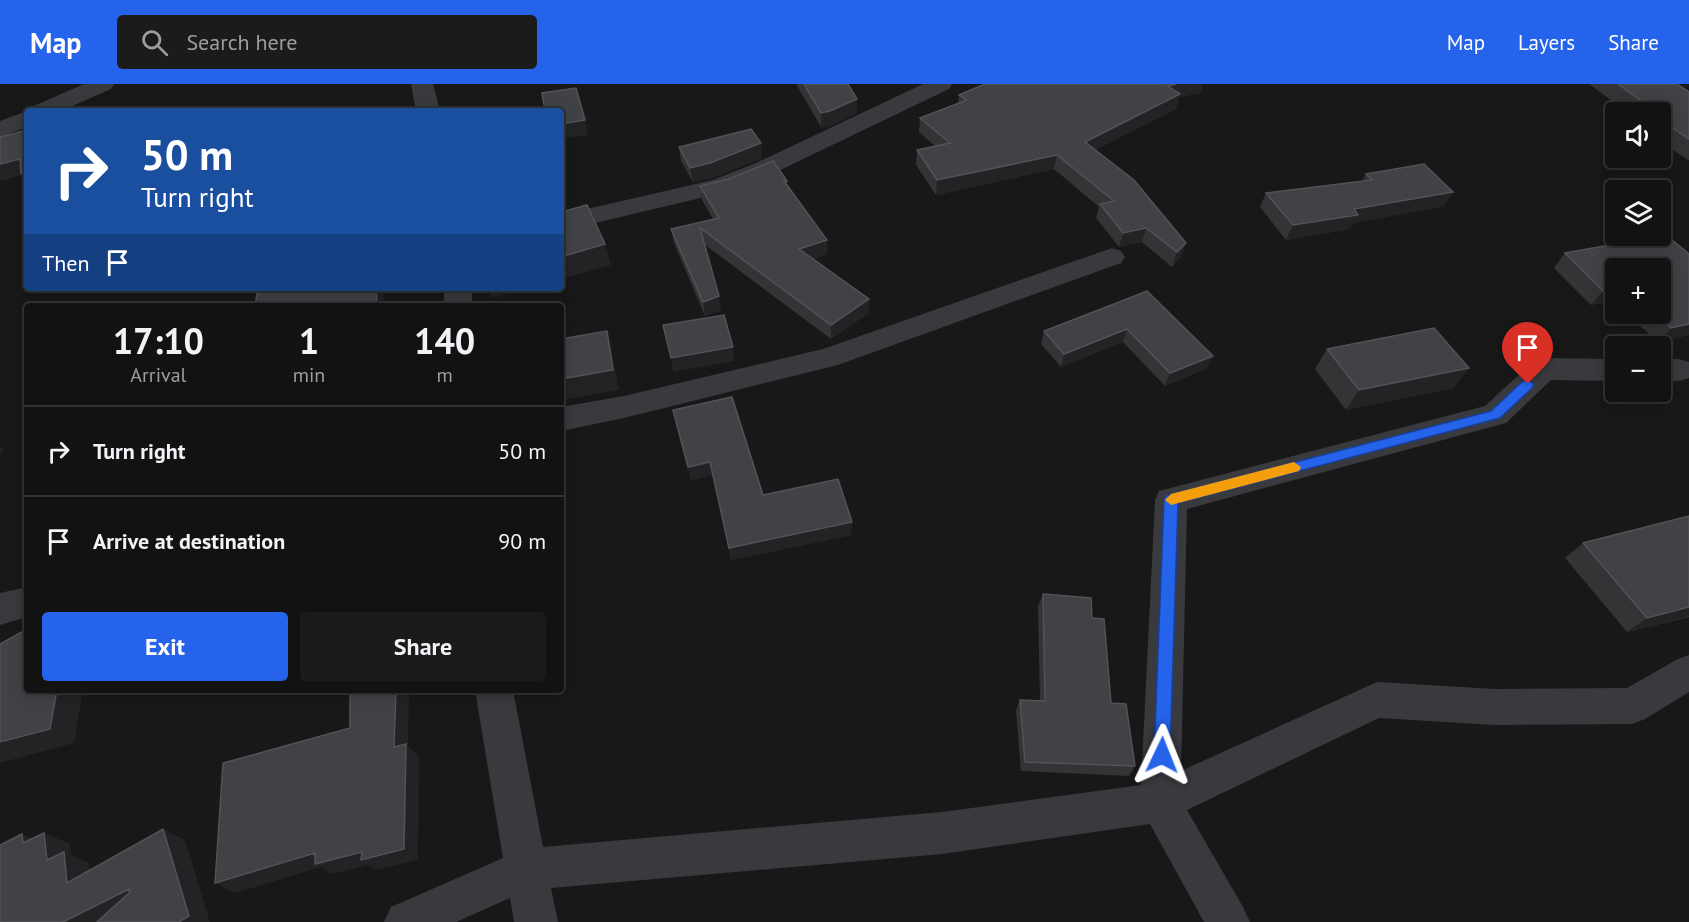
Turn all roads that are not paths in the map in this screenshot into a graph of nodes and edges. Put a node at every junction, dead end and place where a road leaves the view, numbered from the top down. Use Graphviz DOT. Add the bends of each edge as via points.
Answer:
graph roads {
  1 [pos="103,84"];
  2 [pos="422,84"];
  3 [pos="940,84"];
  4 [pos="49,108"];
  5 [pos="427,108"];
  6 [pos="24,119"];
  7 [pos="0,130"];
  8 [pos="564,222"];
  9 [pos="1112,257"];
  10 [pos="1605,370"];
  11 [pos="564,418"];
  12 [pos="24,603"];
  13 [pos="0,609"];
  14 [pos="1689,672"];
  15 [pos="495,693"];
  16 [pos="1160,802"];
  17 [pos="528,869"];
  18 [pos="406,922"];
  19 [pos="536,922"];
  20 [pos="1228,922"];
  1 -- 4 [label="street"];
  2 -- 5 [label="street"];
  3 -- 8 [label="street" via="721,186"];
  6 -- 7 [label="street"];
  9 -- 11 [label="street" via="828,357"];
  10 -- 16 [label="street" via="1544,369 1496,415 1171,500"];
  12 -- 13 [label="street"];
  14 -- 16 [label="street" via="1632,706 1495,707 1377,700"];
  15 -- 17 [label="street"];
  16 -- 17 [label="street" via="942,833"];
  16 -- 20 [label="street"];
  17 -- 18 [label="street"];
  17 -- 19 [label="street"];
}
